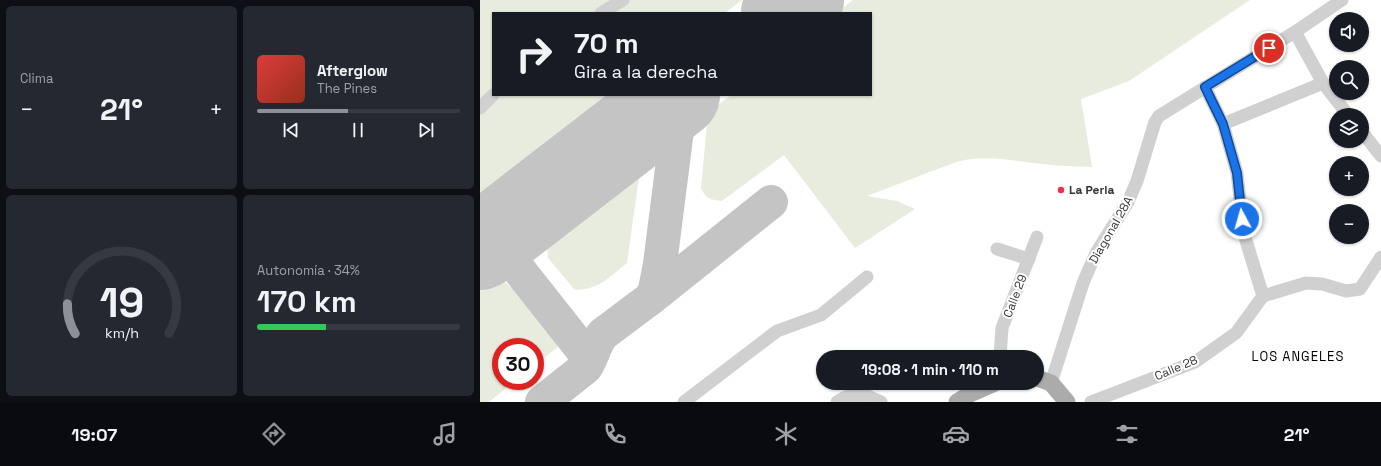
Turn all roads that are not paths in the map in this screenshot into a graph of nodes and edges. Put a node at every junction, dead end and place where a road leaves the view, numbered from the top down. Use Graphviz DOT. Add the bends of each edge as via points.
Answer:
graph roads {
  1 [pos="623,0"];
  2 [pos="1342,0"];
  3 [pos="603,12"];
  4 [pos="1295,32"];
  5 [pos="1323,82"];
  6 [pos="1205,87"];
  7 [pos="492,96"];
  8 [pos="480,108"];
  9 [pos="1343,108"];
  10 [pos="1223,124"];
  11 [pos="1369,141"];
  12 [pos="1381,156"];
  13 [pos="1037,237"];
  14 [pos="998,249"];
  15 [pos="1381,257"];
  16 [pos="1029,260"];
  17 [pos="867,277"];
  18 [pos="1263,296"];
  19 [pos="1000,350"];
  20 [pos="1044,381"];
  21 [pos="979,390"];
  22 [pos="858,398"];
  23 [pos="684,402"];
  24 [pos="837,402"];
  25 [pos="881,402"];
  26 [pos="956,402"];
  27 [pos="1067,402"];
  28 [pos="1091,402"];
  1 -- 3 [label="street"];
  2 -- 4 [label="street"];
  4 -- 5 [label="street"];
  4 -- 6 [label="street"];
  5 -- 9 [label="street"];
  5 -- 10 [label="street"];
  6 -- 10 [label="street"];
  6 -- 20 [label="street, Diagonal 28A" via="1159,116 1155,122 1137,181 1128,202 1096,254"];
  7 -- 8 [label="street"];
  10 -- 18 [label="street" via="1237,173 1244,234"];
  11 -- 12 [label="street"];
  13 -- 16 [label="street, Calle 29"];
  14 -- 16 [label="street"];
  15 -- 18 [label="street" via="1360,289 1346,291 1306,282"];
  16 -- 19 [label="street, Calle 29" via="1002,328"];
  17 -- 23 [label="street" via="821,315 777,331"];
  18 -- 28 [label="street, Calle 28" via="1236,333 1195,362"];
  20 -- 27 [label="main road"];
  21 -- 26 [label="main road"];
  22 -- 24 [label="street" via="854,394 848,395"];
  22 -- 25 [label="street"];
}
